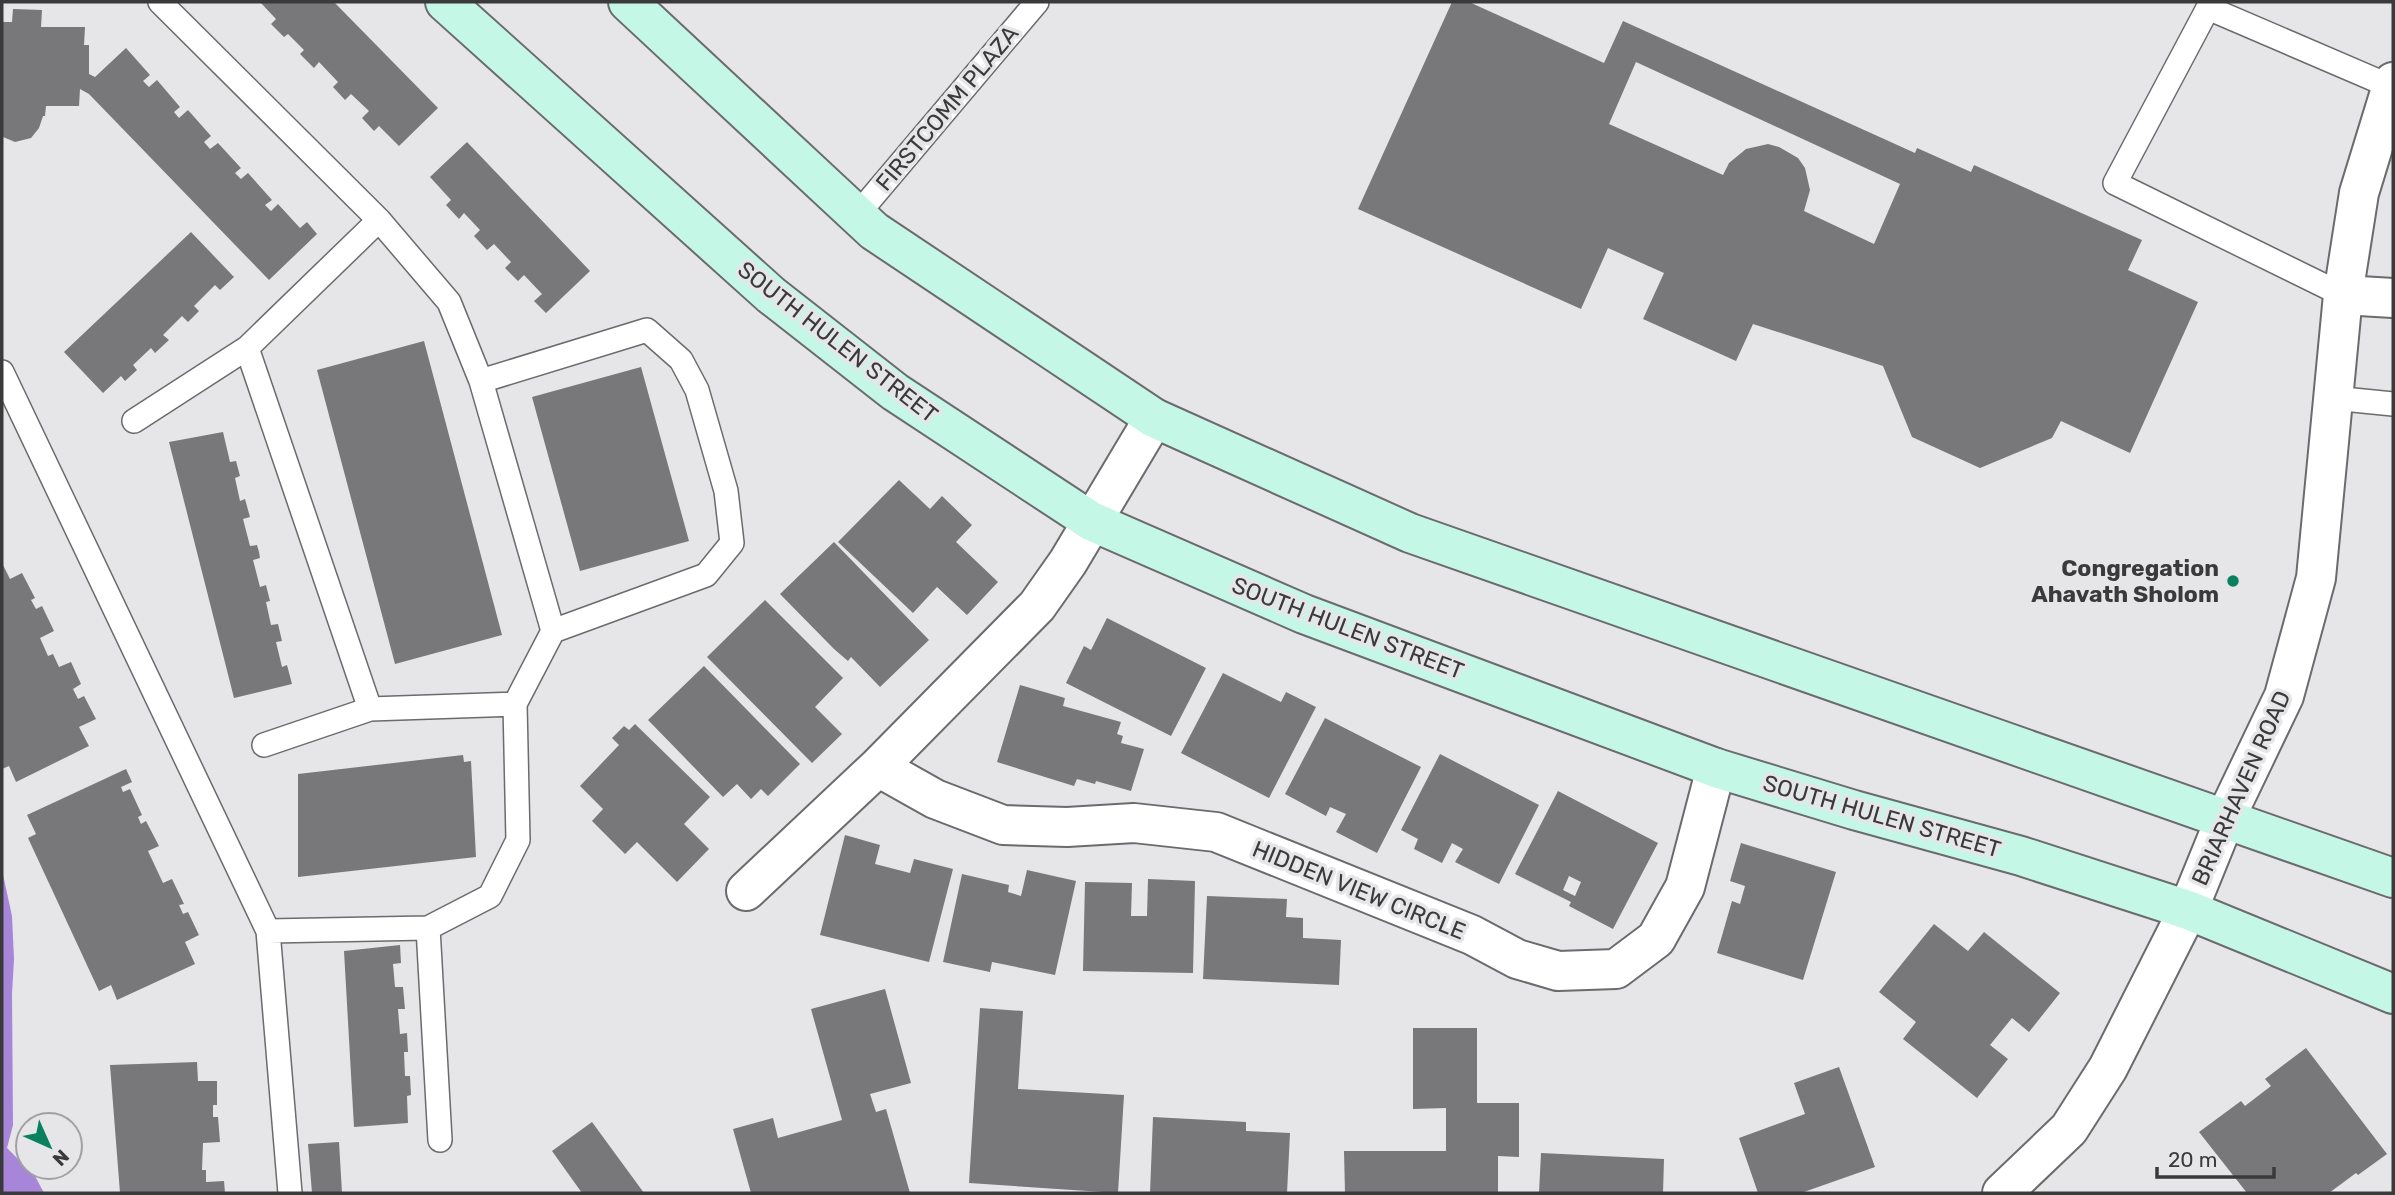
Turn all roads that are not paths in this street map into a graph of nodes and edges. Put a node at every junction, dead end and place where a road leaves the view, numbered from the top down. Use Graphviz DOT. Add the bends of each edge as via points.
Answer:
graph roads {
  1 [pos="160,2"];
  2 [pos="444,2"];
  3 [pos="628,2"];
  4 [pos="1037,2"];
  5 [pos="2392,85"];
  6 [pos="856,215"];
  7 [pos="379,220"];
  8 [pos="2343,295"];
  9 [pos="2393,298"];
  10 [pos="247,348"];
  11 [pos="2,372"];
  12 [pos="481,381"];
  13 [pos="2333,398"];
  14 [pos="2393,404"];
  15 [pos="1154,418"];
  16 [pos="134,421"];
  17 [pos="1091,522"];
  18 [pos="553,631"];
  19 [pos="515,704"];
  20 [pos="370,709"];
  21 [pos="264,745"];
  22 [pos="878,767"];
  23 [pos="1716,768"];
  24 [pos="2225,819"];
  25 [pos="2393,878"];
  26 [pos="746,891"];
  27 [pos="2188,910"];
  28 [pos="428,928"];
  29 [pos="268,932"];
  30 [pos="2393,994"];
  31 [pos="440,1140"];
  32 [pos="290,1193"];
  33 [pos="2002,1193"];
  1 -- 7 [label="lane"];
  2 -- 17 [label="main road, SOUTH HULEN STREET" via="771,295 895,392"];
  3 -- 6 [label="main road"];
  4 -- 6 [label="lane, FIRSTCOMM PLAZA"];
  5 -- 8 [label="street, BRIARHAVEN ROAD" via="2359,193"];
  5 -- 8 [label="lane" via="2208,8 2115,183"];
  6 -- 15 [label="main road"];
  7 -- 10 [label="lane"];
  7 -- 12 [label="lane" via="449,302"];
  8 -- 9 [label="street"];
  8 -- 13 [label="street, BRIARHAVEN ROAD"];
  10 -- 16 [label="lane"];
  10 -- 20 [label="lane"];
  11 -- 29 [label="lane"];
  12 -- 18 [label="lane"];
  12 -- 18 [label="lane" via="648,330 681,360 697,390 726,491 732,543 706,575"];
  13 -- 14 [label="lane"];
  13 -- 24 [label="street, BRIARHAVEN ROAD" via="2316,578 2284,696"];
  15 -- 17 [label="street"];
  15 -- 24 [label="main road" via="1410,533"];
  17 -- 22 [label="street" via="1037,606"];
  17 -- 23 [label="main road, SOUTH HULEN STREET" via="1304,614"];
  18 -- 19 [label="lane"];
  19 -- 20 [label="lane"];
  19 -- 28 [label="lane" via="518,841 489,895"];
  20 -- 21 [label="lane"];
  22 -- 23 [label="street, HIDDEN VIEW CIRCLE" via="935,799 1003,825 1134,823 1216,832 1472,936 1517,959 1558,971 1616,969 1656,939 1685,887"];
  22 -- 26 [label="street"];
  23 -- 27 [label="main road, SOUTH HULEN STREET" via="2021,856"];
  24 -- 25 [label="main road"];
  24 -- 27 [label="street, BRIARHAVEN ROAD"];
  27 -- 30 [label="main road, SOUTH HULEN STREET"];
  27 -- 33 [label="street, BRIARHAVEN ROAD" via="2108,1068 2069,1129"];
  28 -- 29 [label="lane"];
  28 -- 31 [label="lane"];
  29 -- 32 [label="lane"];
}
